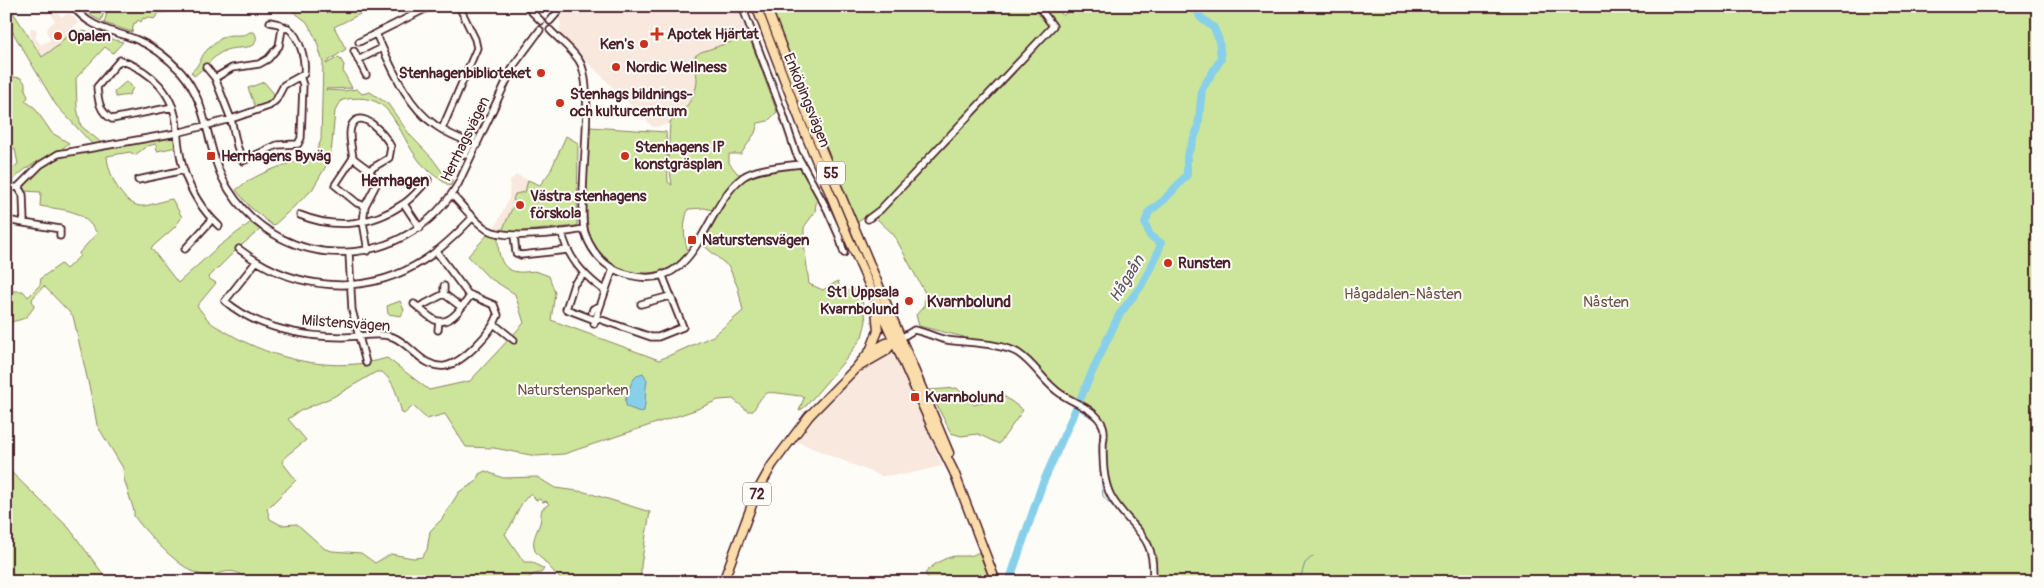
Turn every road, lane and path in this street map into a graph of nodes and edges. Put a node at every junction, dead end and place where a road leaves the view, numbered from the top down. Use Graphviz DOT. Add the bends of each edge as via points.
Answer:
graph roads {
  1 [pos="73,6"];
  2 [pos="431,6"];
  3 [pos="459,6"];
  4 [pos="526,6"];
  5 [pos="563,6"];
  6 [pos="742,6"];
  7 [pos="756,6"];
  8 [pos="766,6"];
  9 [pos="1038,6"];
  10 [pos="540,21"];
  11 [pos="550,21"];
  12 [pos="270,22"];
  13 [pos="286,28"];
  14 [pos="540,30"];
  15 [pos="550,30"];
  16 [pos="376,34"];
  17 [pos="359,42"];
  18 [pos="382,48"];
  19 [pos="354,51"];
  20 [pos="358,60"];
  21 [pos="206,67"];
  22 [pos="366,75"];
  23 [pos="300,76"];
  24 [pos="215,78"];
  25 [pos="172,108"];
  26 [pos="231,119"];
  27 [pos="207,126"];
  28 [pos="442,129"];
  29 [pos="177,133"];
  30 [pos="474,136"];
  31 [pos="474,144"];
  32 [pos="465,155"];
  33 [pos="353,158"];
  34 [pos="801,164"];
  35 [pos="184,170"];
  36 [pos="369,170"];
  37 [pos="138,180"];
  38 [pos="428,180"];
  39 [pos="18,187"];
  40 [pos="6,188"];
  41 [pos="452,195"];
  42 [pos="404,204"];
  43 [pos="365,206"];
  44 [pos="300,215"];
  45 [pos="473,217"];
  46 [pos="211,218"];
  47 [pos="868,219"];
  48 [pos="6,220"];
  49 [pos="363,222"];
  50 [pos="24,223"];
  51 [pos="219,226"];
  52 [pos="420,228"];
  53 [pos="584,229"];
  54 [pos="562,232"];
  55 [pos="514,235"];
  56 [pos="60,236"];
  57 [pos="185,249"];
  58 [pos="239,249"];
  59 [pos="568,250"];
  60 [pos="368,251"];
  61 [pos="436,251"];
  62 [pos="349,253"];
  63 [pos="844,253"];
  64 [pos="256,262"];
  65 [pos="613,269"];
  66 [pos="584,274"];
  67 [pos="662,274"];
  68 [pos="349,286"];
  69 [pos="444,286"];
  70 [pos="871,288"];
  71 [pos="605,291"];
  72 [pos="444,294"];
  73 [pos="471,295"];
  74 [pos="670,296"];
  75 [pos="641,304"];
  76 [pos="600,306"];
  77 [pos="461,307"];
  78 [pos="592,312"];
  79 [pos="677,312"];
  80 [pos="676,320"];
  81 [pos="439,321"];
  82 [pos="595,321"];
  83 [pos="494,324"];
  84 [pos="438,330"];
  85 [pos="358,336"];
  86 [pos="514,340"];
  87 [pos="898,340"];
  88 [pos="886,351"];
  89 [pos="866,355"];
  90 [pos="900,356"];
  91 [pos="366,363"];
  92 [pos="855,369"];
  93 [pos="954,472"];
  94 [pos="723,582"];
  95 [pos="996,582"];
  96 [pos="1152,582"];
  1 -- 27 [label="street, Herrhagsvägen" via="95,26 145,44 174,65 197,96"];
  2 -- 16 [label="street"];
  3 -- 28 [label="street" via="476,48"];
  4 -- 10 [label="street"];
  5 -- 11 [label="street"];
  6 -- 34 [label="street"];
  7 -- 70 [label="main road, Enköpingsvägen / 55" via="803,128"];
  8 -- 87 [label="main road, Enköpingsvägen / 55"];
  9 -- 47 [label="street" via="1052,26"];
  10 -- 11 [label="street"];
  10 -- 14 [label="street"];
  11 -- 15 [label="street"];
  12 -- 13 [label="street"];
  13 -- 23 [label="street" via="291,30 304,59 304,74"];
  13 -- 24 [label="street" via="281,32 276,52 268,60 232,68"];
  14 -- 15 [label="street"];
  14 -- 31 [label="street, Herrhagsvägen" via="514,64"];
  15 -- 53 [label="street" via="577,58 582,70 586,100"];
  16 -- 17 [label="street"];
  16 -- 18 [label="street"];
  18 -- 20 [label="street"];
  18 -- 28 [label="street" via="412,102 424,117"];
  19 -- 20 [label="street"];
  20 -- 22 [label="street"];
  21 -- 24 [label="street"];
  23 -- 26 [label="street" via="284,85 269,106"];
  23 -- 26 [label="street" via="303,85 298,144 277,145 243,161"];
  24 -- 26 [label="street"];
  25 -- 25 [label="street" via="167,93 157,81 120,60 97,87 100,106 112,119"];
  25 -- 29 [label="street"];
  26 -- 27 [label="street"];
  27 -- 29 [label="street"];
  27 -- 62 [label="street, Herrhagsvägen" via="214,158 224,182 254,220 300,246"];
  28 -- 31 [label="street"];
  29 -- 35 [label="street"];
  29 -- 39 [label="street" via="58,154 40,165"];
  30 -- 31 [label="street"];
  31 -- 32 [label="street"];
  31 -- 41 [label="street, Herrhagsvägen"];
  33 -- 36 [label="street"];
  33 -- 36 [label="street" via="351,125 358,120 366,120 384,134 391,147 389,158"];
  33 -- 43 [label="street" via="335,185 356,203"];
  34 -- 63 [label="street" via="827,209"];
  34 -- 67 [label="street" via="750,173 740,180 726,195 690,256 677,268"];
  35 -- 37 [label="street"];
  35 -- 46 [label="street" via="194,194"];
  36 -- 43 [label="street" via="378,183"];
  38 -- 42 [label="street, Herrhagsvägen"];
  39 -- 40 [label="street"];
  39 -- 50 [label="street" via="23,195"];
  41 -- 45 [label="street"];
  41 -- 52 [label="street, Herrhagsvägen"];
  42 -- 49 [label="street, Herrhagsvägen"];
  42 -- 52 [label="street"];
  43 -- 49 [label="street"];
  44 -- 49 [label="street, Herrhagsvägen" via="336,224"];
  45 -- 55 [label="street" via="491,231"];
  45 -- 61 [label="street"];
  46 -- 51 [label="street"];
  46 -- 57 [label="street"];
  48 -- 50 [label="street"];
  49 -- 60 [label="street"];
  50 -- 56 [label="street" via="60,229"];
  52 -- 60 [label="street, Herrhagsvägen" via="393,243"];
  53 -- 54 [label="street"];
  53 -- 65 [label="street" via="592,250"];
  54 -- 55 [label="street"];
  54 -- 59 [label="street"];
  55 -- 59 [label="street" via="516,253 521,255"];
  58 -- 64 [label="street"];
  59 -- 66 [label="street"];
  60 -- 62 [label="street, Herrhagsvägen"];
  61 -- 68 [label="street" via="384,280"];
  61 -- 73 [label="street"];
  62 -- 68 [label="street"];
  64 -- 68 [label="street" via="303,281"];
  64 -- 85 [label="street, Milstensvägen" via="225,301 239,311 277,327 308,335"];
  65 -- 67 [label="street" via="636,276"];
  65 -- 71 [label="street"];
  66 -- 71 [label="street"];
  66 -- 82 [label="street" via="574,284 566,309"];
  67 -- 74 [label="street"];
  68 -- 85 [label="street"];
  69 -- 72 [label="street"];
  70 -- 87 [label="main road, Enköpingsvägen / 55"];
  70 -- 89 [label="main road" via="878,326 876,339"];
  71 -- 76 [label="street"];
  72 -- 77 [label="street"];
  72 -- 81 [label="street" via="416,306"];
  73 -- 77 [label="street"];
  73 -- 83 [label="street" via="496,308 498,315"];
  74 -- 75 [label="street"];
  74 -- 79 [label="street"];
  76 -- 78 [label="street"];
  76 -- 82 [label="street"];
  77 -- 81 [label="street" via="451,319"];
  79 -- 80 [label="street"];
  79 -- 82 [label="street" via="683,327 655,337"];
  81 -- 84 [label="street"];
  83 -- 85 [label="street, Milstensvägen" via="469,354 446,366 430,364 406,344 393,338"];
  83 -- 86 [label="street"];
  85 -- 91 [label="street"];
  87 -- 88 [label="main road, 72"];
  87 -- 89 [label="main road, 72"];
  87 -- 90 [label="main road, 55"];
  87 -- 93 [label="main road, 55" via="942,434"];
  87 -- 96 [label="street" via="914,330 1016,352 1033,364 1052,388 1099,417 1104,428 1106,485 1112,498 1146,542 1152,560"];
  88 -- 90 [label="main road"];
  88 -- 92 [label="main road, 72"];
  89 -- 92 [label="main road, 72"];
  90 -- 93 [label="main road, 55"];
  92 -- 94 [label="main road, 72" via="809,416 772,465 756,494"];
  93 -- 95 [label="main road, 55"];
}
